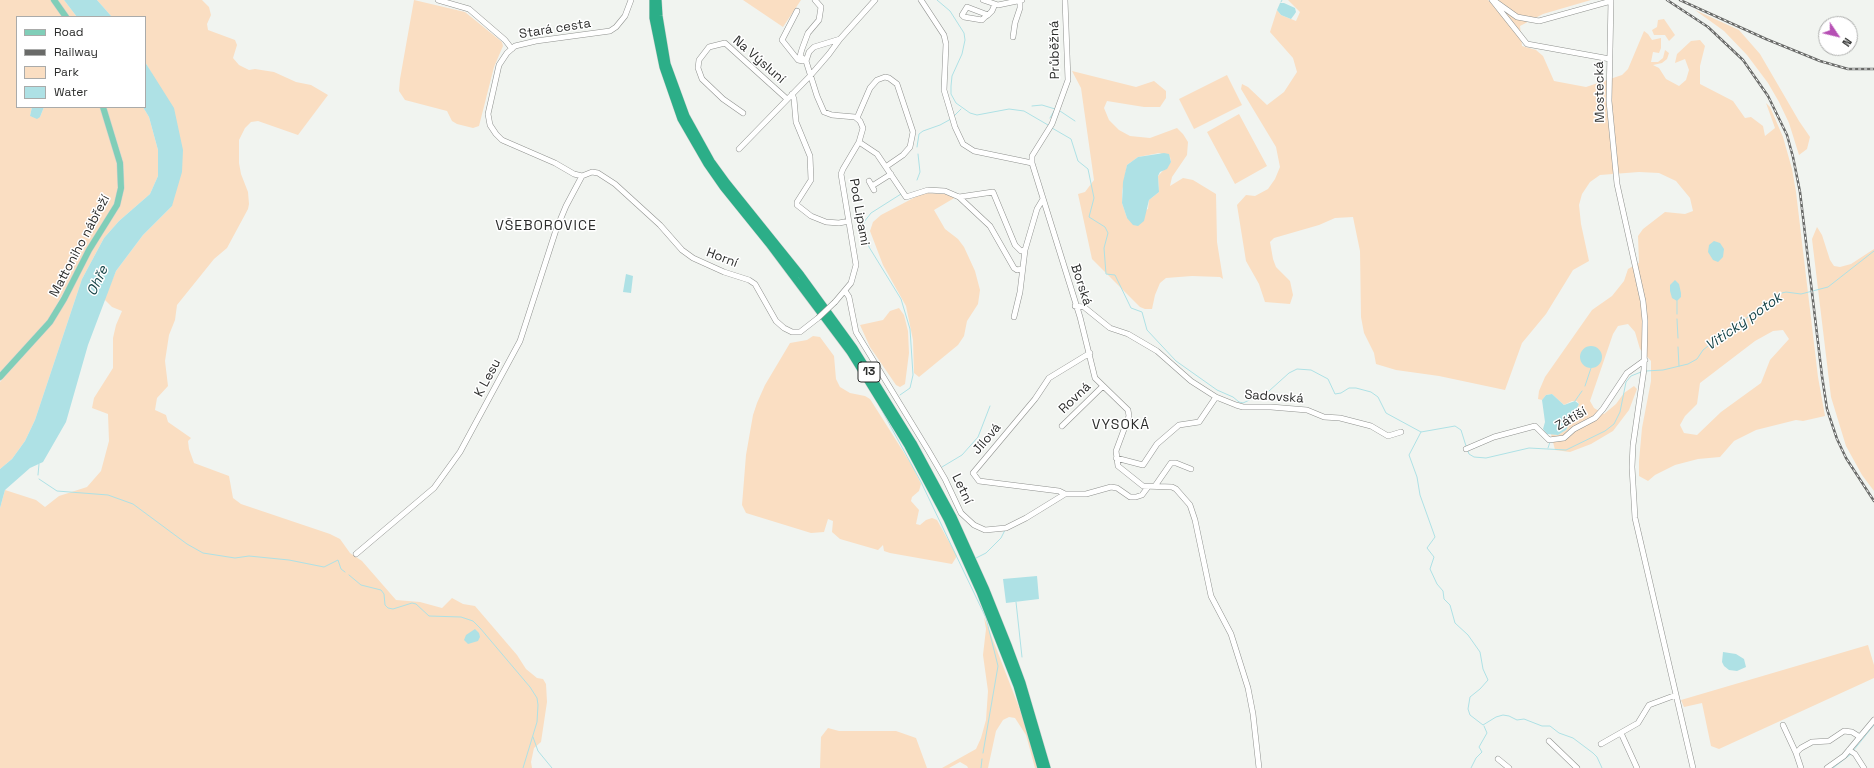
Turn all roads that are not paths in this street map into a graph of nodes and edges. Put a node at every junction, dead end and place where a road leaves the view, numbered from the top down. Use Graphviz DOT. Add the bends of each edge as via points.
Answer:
graph roads {
  1 [pos="54,0"];
  2 [pos="438,0"];
  3 [pos="632,0"];
  4 [pos="648,0"];
  5 [pos="653,0"];
  6 [pos="658,0"];
  7 [pos="815,0"];
  8 [pos="875,0"];
  9 [pos="921,0"];
  10 [pos="984,0"];
  11 [pos="1021,0"];
  12 [pos="1065,0"];
  13 [pos="1492,0"];
  14 [pos="1611,0"];
  15 [pos="995,4"];
  16 [pos="797,11"];
  17 [pos="988,15"];
  18 [pos="65,16"];
  19 [pos="653,18"];
  20 [pos="1013,37"];
  21 [pos="840,39"];
  22 [pos="512,49"];
  23 [pos="1610,59"];
  24 [pos="805,61"];
  25 [pos="810,76"];
  26 [pos="792,94"];
  27 [pos="787,99"];
  28 [pos="103,108"];
  29 [pos="743,113"];
  30 [pos="857,118"];
  31 [pos="859,142"];
  32 [pos="739,149"];
  33 [pos="1032,163"];
  34 [pos="886,166"];
  35 [pos="891,174"];
  36 [pos="582,176"];
  37 [pos="872,186"];
  38 [pos="959,197"];
  39 [pos="1043,199"];
  40 [pos="849,221"];
  41 [pos="1025,250"];
  42 [pos="1022,269"];
  43 [pos="845,291"];
  44 [pos="1075,306"];
  45 [pos="1014,317"];
  46 [pos="1090,353"];
  47 [pos="1645,360"];
  48 [pos="0,376"];
  49 [pos="1103,386"];
  50 [pos="1216,397"];
  51 [pos="1062,426"];
  52 [pos="1401,432"];
  53 [pos="1467,449"];
  54 [pos="1116,458"];
  55 [pos="1191,469"];
  56 [pos="1155,486"];
  57 [pos="1148,487"];
  58 [pos="1065,494"];
  59 [pos="356,554"];
  60 [pos="1676,695"];
  61 [pos="1874,720"];
  62 [pos="1783,725"];
  63 [pos="1621,733"];
  64 [pos="1860,737"];
  65 [pos="1549,741"];
  66 [pos="1601,744"];
  67 [pos="1849,750"];
  68 [pos="1796,753"];
  69 [pos="1498,758"];
  70 [pos="1042,768"];
  71 [pos="1047,768"];
  72 [pos="1259,768"];
  73 [pos="1509,768"];
  74 [pos="1577,768"];
  75 [pos="1637,768"];
  76 [pos="1693,768"];
  77 [pos="1801,768"];
  78 [pos="1827,768"];
  79 [pos="1864,768"];
  1 -- 18 [label="main road"];
  2 -- 22 [label="street" via="469,9"];
  3 -- 22 [label="street, Stará cesta" via="625,16 610,31 536,41"];
  4 -- 19 [label="highway"];
  5 -- 19 [label="highway, 13"];
  6 -- 71 [label="highway, 13" via="667,64 686,116 727,183 801,275 854,348 913,442 949,510 1008,645"];
  7 -- 24 [label="street" via="821,7 820,14 819,20 805,40 800,56"];
  8 -- 21 [label="street"];
  9 -- 33 [label="street" via="944,35 944,90 963,144 974,151"];
  10 -- 15 [label="street"];
  11 -- 15 [label="street"];
  11 -- 20 [label="street"];
  12 -- 33 [label="street, Průběžná" via="1068,80 1052,124 1032,156"];
  13 -- 14 [label="street" via="1517,16 1539,21"];
  13 -- 23 [label="street" via="1527,44"];
  14 -- 23 [label="street, Mostecká"];
  15 -- 17 [label="street"];
  16 -- 24 [label="street" via="782,40 798,60"];
  17 -- 17 [label="street" via="967,7 963,13 964,17 982,20"];
  19 -- 70 [label="highway, 13" via="663,67 681,119 707,164 850,352 928,482 964,555 994,626 1017,686"];
  21 -- 24 [label="street" via="814,47"];
  21 -- 25 [label="street"];
  22 -- 36 [label="street, Stará cesta" via="499,65 488,114 490,125 502,140"];
  23 -- 47 [label="street, Mostecká" via="1609,101 1617,184 1643,300"];
  24 -- 25 [label="street"];
  25 -- 26 [label="street"];
  25 -- 30 [label="street" via="824,112"];
  26 -- 27 [label="street"];
  26 -- 40 [label="street" via="796,122 810,156 811,180 797,205 811,216 826,222"];
  27 -- 29 [label="street, Na Výsluní" via="725,42 709,47 699,60 698,68 702,79"];
  27 -- 32 [label="street"];
  28 -- 48 [label="main road, Mattoniho nábřeží" via="120,163 122,178 117,205 50,322"];
  30 -- 31 [label="street, Pod Lipami" via="863,128"];
  30 -- 34 [label="street" via="870,88 877,80 885,77 897,84 913,132 910,147"];
  31 -- 34 [label="street" via="877,154"];
  31 -- 40 [label="street, Pod Lipami" via="841,174"];
  33 -- 39 [label="street, Borská"];
  34 -- 35 [label="street"];
  35 -- 37 [label="street"];
  35 -- 38 [label="street" via="906,197 928,190 945,191"];
  36 -- 43 [label="street, Horní, bridge" via="592,172 598,173 615,184 693,258 755,284 776,321 792,332 800,332"];
  36 -- 59 [label="street, K Lesu" via="556,230 520,341 460,452 434,488"];
  38 -- 41 [label="street" via="995,194 1015,245 1021,251"];
  38 -- 42 [label="street" via="990,226 1014,268"];
  39 -- 41 [label="street" via="1037,209"];
  39 -- 44 [label="street, Borská"];
  40 -- 43 [label="street, Pod Lipami" via="856,265 852,283"];
  41 -- 42 [label="street"];
  42 -- 45 [label="street"];
  43 -- 58 [label="street, Letní" via="850,297 856,332 913,423 965,519 986,530 1006,528"];
  44 -- 46 [label="street, Borská"];
  44 -- 50 [label="street, Sadovská" via="1084,307 1110,328 1128,334 1157,350 1191,381"];
  46 -- 49 [label="street, Borská" via="1095,378"];
  46 -- 58 [label="street, Jílová" via="1049,378 1035,399 973,473 979,481 1059,491"];
  47 -- 53 [label="street, Zátiší" via="1627,373 1595,418 1574,429 1564,438 1549,440 1535,426 1494,437"];
  47 -- 60 [label="street, Mostecká" via="1633,444 1632,494 1638,537"];
  49 -- 51 [label="street, Rovná"];
  49 -- 54 [label="street, Borská" via="1128,410 1129,416"];
  50 -- 52 [label="street, Sadovská" via="1243,407 1307,410 1324,418 1340,418 1371,426 1388,436"];
  50 -- 54 [label="street" via="1199,422 1179,425 1157,444 1143,465"];
  54 -- 57 [label="street" via="1118,466 1128,476"];
  55 -- 56 [label="street" via="1176,463 1171,464"];
  56 -- 57 [label="street"];
  56 -- 72 [label="street" via="1172,486 1190,505 1212,596 1231,634 1248,688"];
  57 -- 58 [label="street" via="1142,495 1136,497 1111,487 1086,494"];
  60 -- 63 [label="street" via="1649,704 1641,720"];
  60 -- 76 [label="street, Mostecká"];
  61 -- 64 [label="street"];
  62 -- 68 [label="street"];
  63 -- 66 [label="street"];
  63 -- 75 [label="street"];
  64 -- 67 [label="street"];
  64 -- 68 [label="street" via="1844,731 1829,740 1812,742"];
  65 -- 74 [label="street"];
  67 -- 78 [label="street"];
  67 -- 79 [label="street" via="1855,754"];
  68 -- 77 [label="street"];
  69 -- 73 [label="street"];
}
